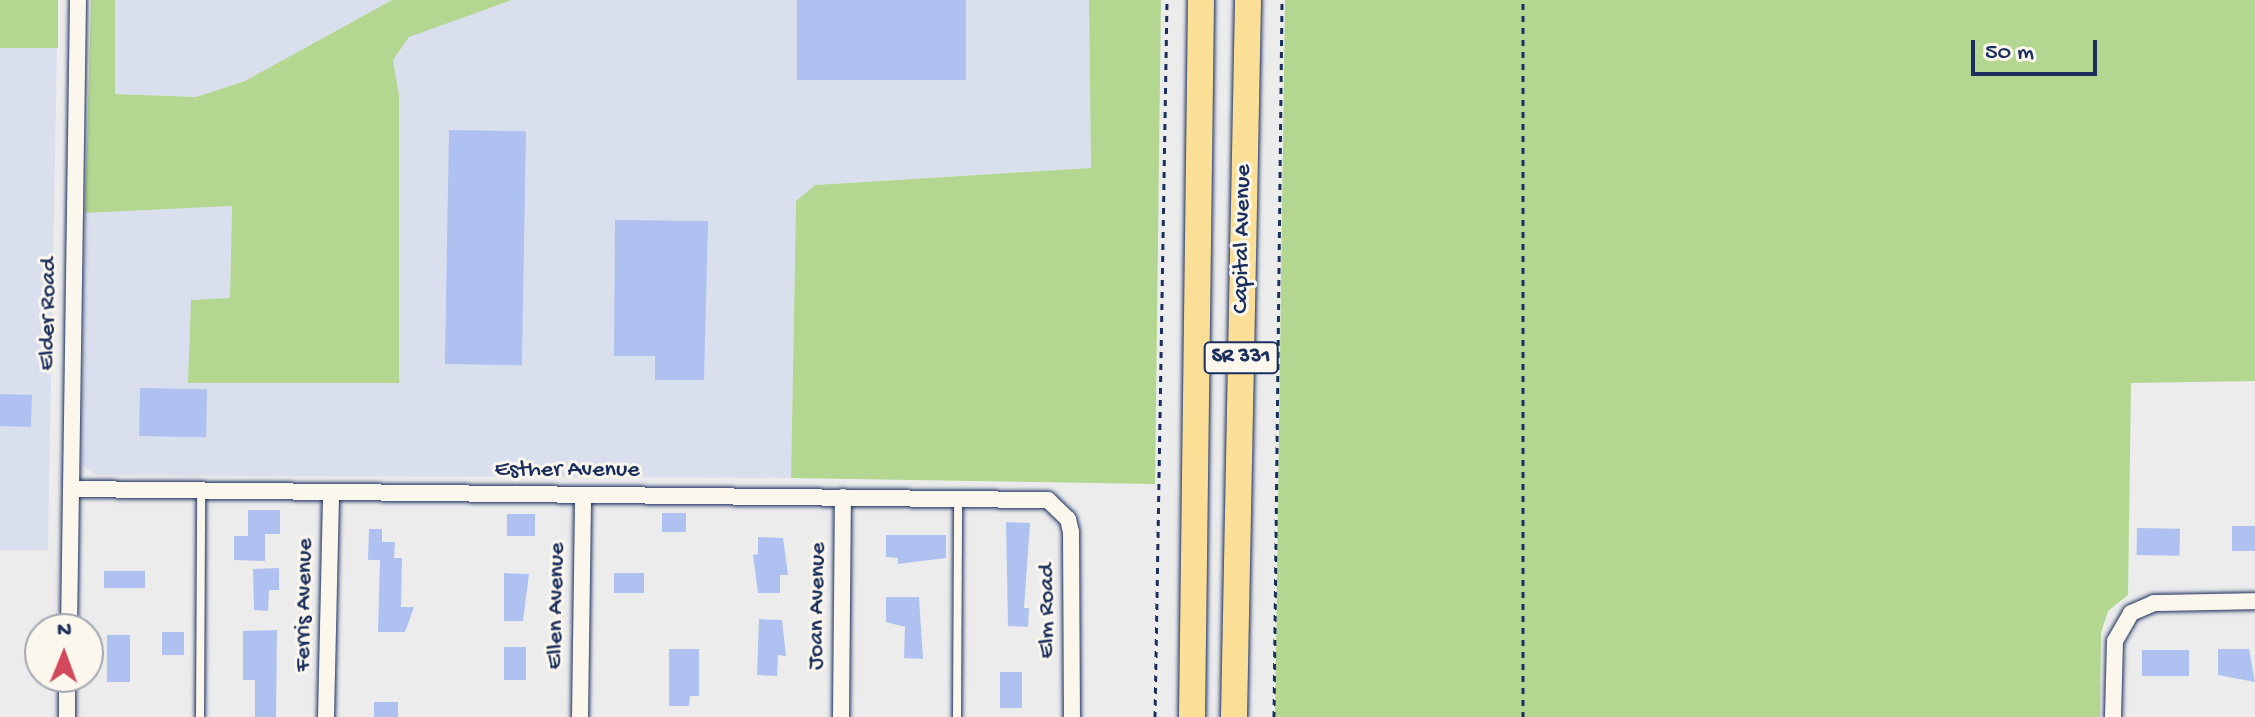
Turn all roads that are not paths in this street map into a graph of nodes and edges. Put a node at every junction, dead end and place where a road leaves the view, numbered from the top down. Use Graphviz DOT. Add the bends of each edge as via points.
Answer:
graph roads {
  1 [pos="78,0"];
  2 [pos="1201,0"];
  3 [pos="1248,0"];
  4 [pos="72,489"];
  5 [pos="201,492"];
  6 [pos="331,493"];
  7 [pos="583,496"];
  8 [pos="843,497"];
  9 [pos="958,498"];
  10 [pos="1060,508"];
  11 [pos="2255,601"];
  12 [pos="69,613"];
  13 [pos="67,693"];
  14 [pos="67,717"];
  15 [pos="200,717"];
  16 [pos="326,717"];
  17 [pos="580,717"];
  18 [pos="841,717"];
  19 [pos="957,717"];
  20 [pos="1072,717"];
  21 [pos="1192,717"];
  22 [pos="1234,717"];
  23 [pos="2113,717"];
  1 -- 4 [label="street, Elder Road"];
  2 -- 21 [label="highway, Capital Avenue / SR 331"];
  3 -- 22 [label="highway, Capital Avenue / SR 331"];
  4 -- 5 [label="street, Esther Avenue"];
  4 -- 12 [label="street, Elder Road"];
  5 -- 6 [label="street, Esther Avenue"];
  5 -- 15 [label="lane"];
  6 -- 7 [label="street, Esther Avenue"];
  6 -- 16 [label="street, Ferris Avenue"];
  7 -- 8 [label="street, Esther Avenue"];
  7 -- 17 [label="street, Ellen Avenue"];
  8 -- 9 [label="street, Esther Avenue"];
  8 -- 18 [label="street, Joan Avenue"];
  9 -- 10 [label="street, Esther Avenue" via="1039,498"];
  9 -- 19 [label="lane"];
  10 -- 20 [label="street, Elm Road" via="1071,532"];
  11 -- 23 [label="street" via="2154,603 2131,613 2115,641"];
  13 -- 14 [label="street"];
}
